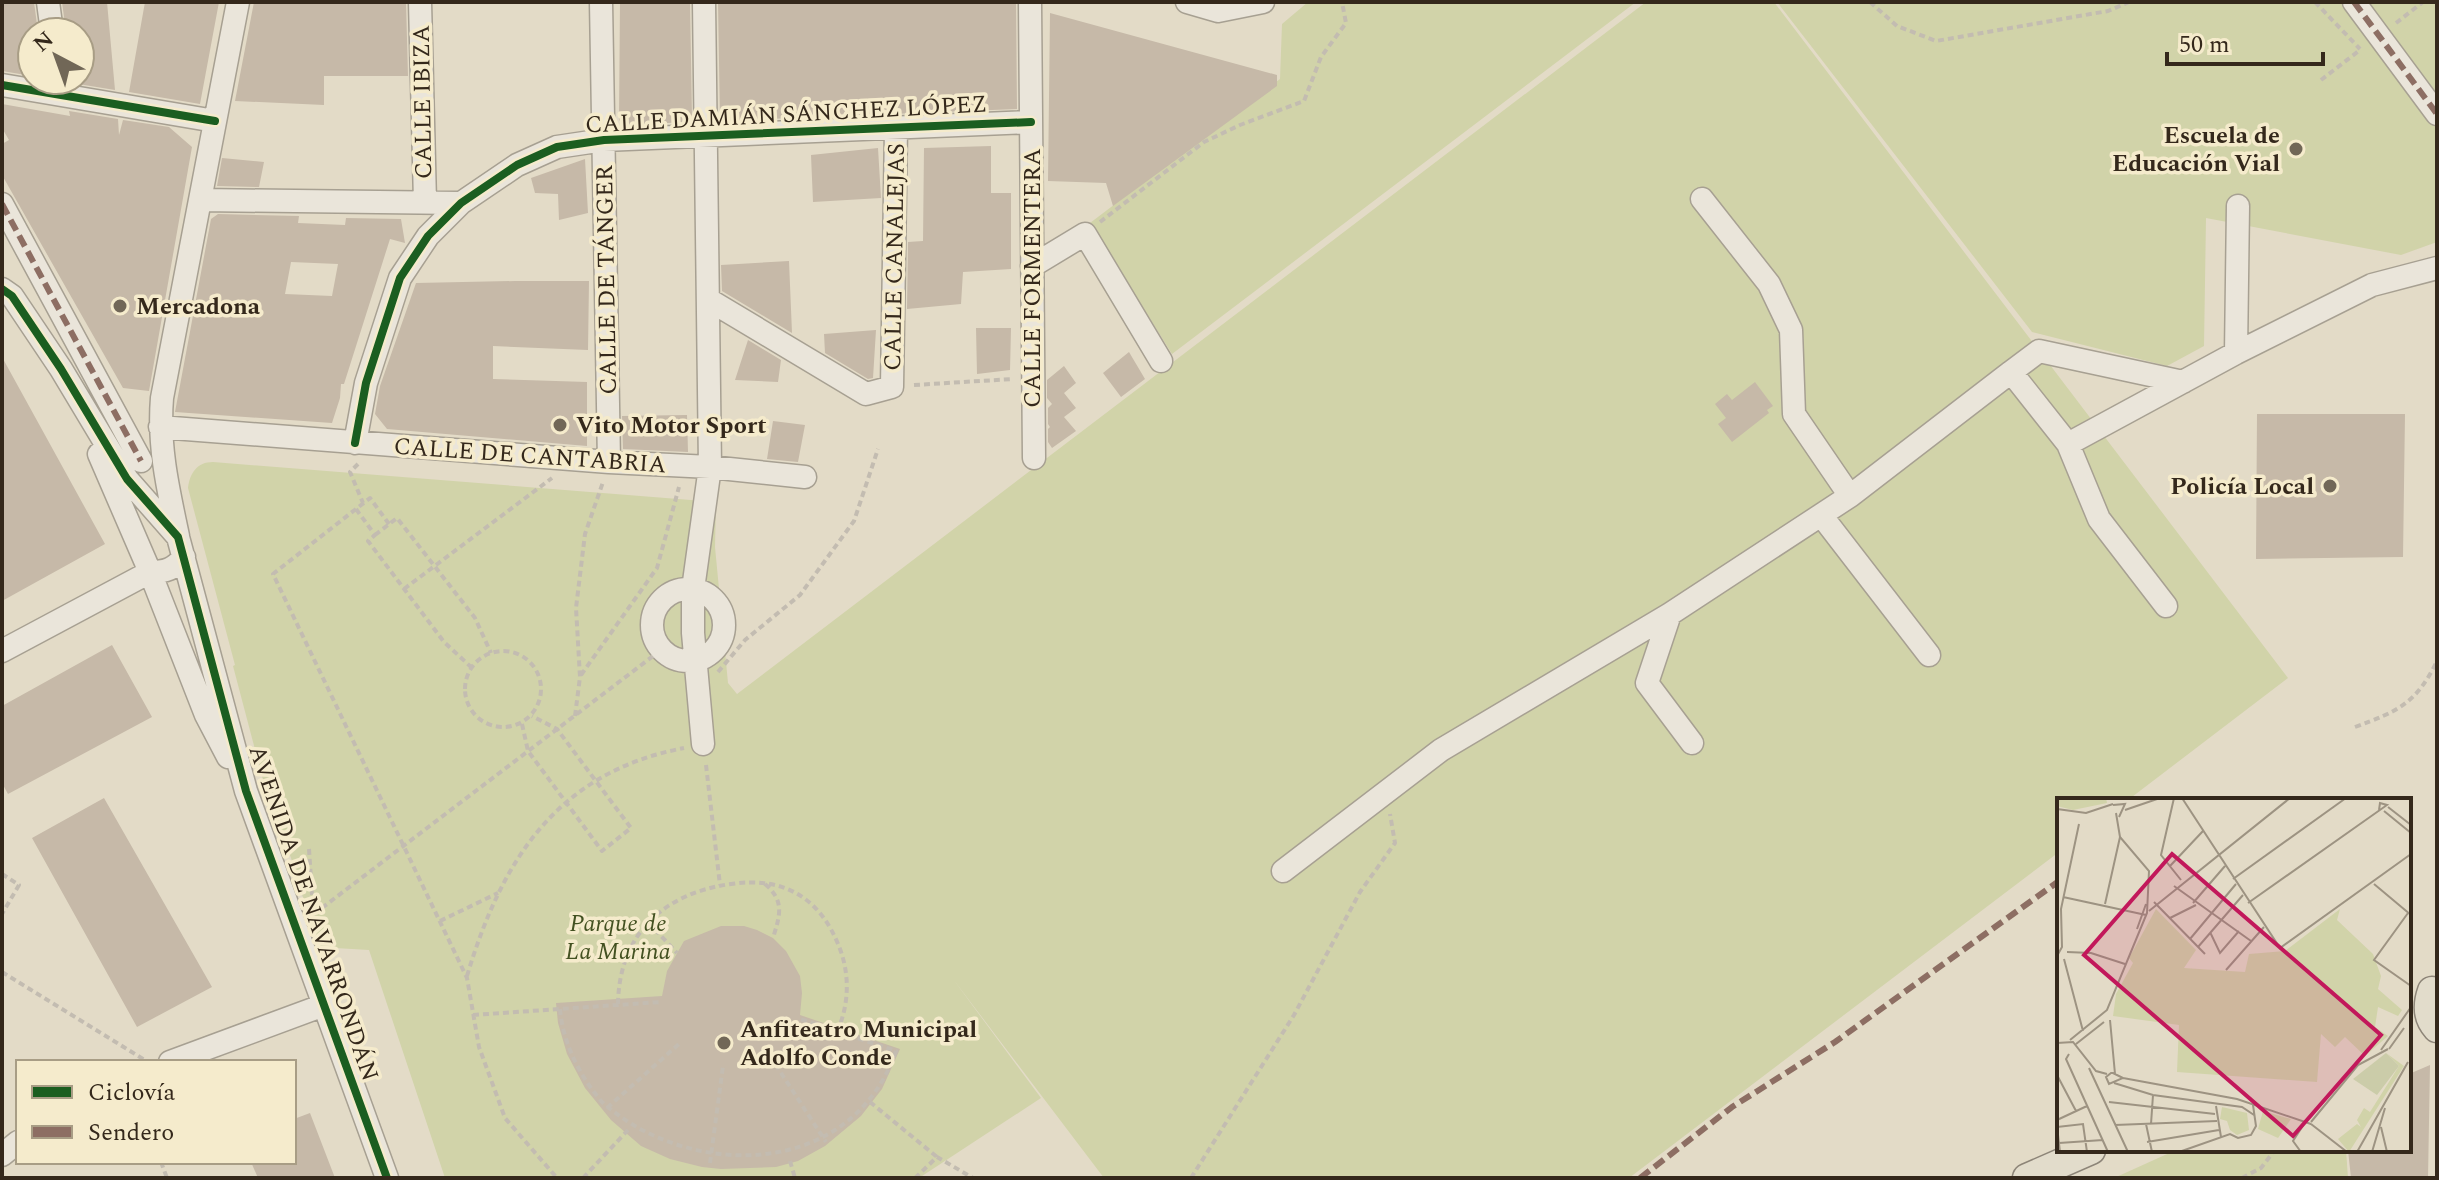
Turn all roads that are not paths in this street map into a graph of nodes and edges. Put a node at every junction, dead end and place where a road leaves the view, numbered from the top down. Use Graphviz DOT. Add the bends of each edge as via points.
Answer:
graph roads {
  1 [pos="238,2"];
  2 [pos="420,2"];
  3 [pos="601,2"];
  4 [pos="704,2"];
  5 [pos="1030,2"];
  6 [pos="1187,2"];
  7 [pos="1263,2"];
  8 [pos="2354,2"];
  9 [pos="96,95"];
  10 [pos="2437,114"];
  11 [pos="215,121"];
  12 [pos="1031,122"];
  13 [pos="896,128"];
  14 [pos="706,136"];
  15 [pos="604,140"];
  16 [pos="1702,199"];
  17 [pos="201,200"];
  18 [pos="425,202"];
  19 [pos="461,203"];
  20 [pos="2,204"];
  21 [pos="2238,206"];
  22 [pos="1032,266"];
  23 [pos="2437,268"];
  24 [pos="2,289"];
  25 [pos="709,300"];
  26 [pos="2236,353"];
  27 [pos="1161,361"];
  28 [pos="61,369"];
  29 [pos="2011,372"];
  30 [pos="2183,382"];
  31 [pos="160,427"];
  32 [pos="365,444"];
  33 [pos="2068,444"];
  34 [pos="1034,458"];
  35 [pos="141,461"];
  36 [pos="609,462"];
  37 [pos="710,467"];
  38 [pos="805,477"];
  39 [pos="1850,496"];
  40 [pos="1821,515"];
  41 [pos="177,540"];
  42 [pos="137,542"];
  43 [pos="150,572"];
  44 [pos="693,589"];
  45 [pos="107,595"];
  46 [pos="2166,606"];
  47 [pos="1670,614"];
  48 [pos="2,651"];
  49 [pos="1929,655"];
  50 [pos="696,661"];
  51 [pos="1692,743"];
  52 [pos="703,744"];
  53 [pos="246,791"];
  54 [pos="1283,871"];
  55 [pos="2426,994"];
  56 [pos="324,1005"];
  57 [pos="2427,1024"];
  58 [pos="175,1060"];
  59 [pos="2087,1152"];
  60 [pos="387,1178"];
  61 [pos="2027,1178"];
  62 [pos="2067,1178"];
  1 -- 11 [label="street"];
  2 -- 18 [label="street, CALLE IBIZA"];
  3 -- 15 [label="street, CALLE DE TÁNGER"];
  4 -- 14 [label="street"];
  5 -- 12 [label="street, CALLE FORMENTERA"];
  6 -- 7 [label="street" via="1218,11"];
  8 -- 10 [label="street"];
  9 -- 11 [label="street"];
  11 -- 17 [label="street"];
  12 -- 13 [label="street, CALLE DAMIÁN SÁNCHEZ LÓPEZ"];
  12 -- 22 [label="street, CALLE FORMENTERA"];
  13 -- 14 [label="street, CALLE DAMIÁN SÁNCHEZ LÓPEZ"];
  13 -- 25 [label="street, CALLE CANALEJAS" via="892,387 866,394"];
  14 -- 15 [label="street, CALLE DAMIÁN SÁNCHEZ LÓPEZ"];
  14 -- 25 [label="street"];
  15 -- 19 [label="street, CALLE DAMIÁN SÁNCHEZ LÓPEZ" via="557,147 517,165"];
  15 -- 36 [label="street, CALLE DE TÁNGER"];
  16 -- 39 [label="street" via="1769,284 1791,330 1794,414"];
  17 -- 18 [label="street"];
  17 -- 31 [label="street"];
  18 -- 19 [label="street"];
  19 -- 32 [label="street, CALLE DAMIÁN SÁNCHEZ LÓPEZ" via="428,236 400,278 366,383"];
  20 -- 35 [label="street"];
  21 -- 26 [label="street"];
  22 -- 27 [label="street" via="1085,234"];
  22 -- 34 [label="street, CALLE FORMENTERA"];
  23 -- 26 [label="street" via="2372,285"];
  24 -- 28 [label="street, AVENIDA DE NAVARRONDÁN"];
  25 -- 37 [label="street"];
  26 -- 30 [label="street"];
  28 -- 41 [label="street, AVENIDA DE NAVARRONDÁN" via="127,479"];
  28 -- 42 [label="street, AVENIDA DE NAVARRONDÁN"];
  29 -- 30 [label="street" via="2039,351"];
  29 -- 33 [label="street"];
  29 -- 39 [label="street"];
  30 -- 33 [label="street"];
  31 -- 32 [label="street, CALLE DE CANTABRIA"];
  31 -- 41 [label="street"];
  32 -- 36 [label="street, CALLE DE CANTABRIA"];
  33 -- 46 [label="street" via="2099,519"];
  36 -- 37 [label="street, CALLE DE CANTABRIA"];
  37 -- 38 [label="street, CALLE DE CANTABRIA"];
  37 -- 44 [label="street"];
  39 -- 40 [label="street"];
  40 -- 47 [label="street"];
  40 -- 49 [label="street"];
  41 -- 42 [label="street" via="155,526 143,531"];
  41 -- 43 [label="street" via="175,568"];
  41 -- 53 [label="street, AVENIDA DE NAVARRONDÁN"];
  42 -- 43 [label="street, AVENIDA DE NAVARRONDÁN"];
  42 -- 45 [label="street" via="128,574"];
  43 -- 45 [label="street"];
  43 -- 53 [label="street, AVENIDA DE NAVARRONDÁN" via="206,715"];
  44 -- 50 [label="street"];
  44 -- 50 [label="street" via="713,598 725,629 716,650"];
  44 -- 50 [label="street" via="680,589 659,603 652,627 661,650 677,660"];
  45 -- 48 [label="street"];
  47 -- 51 [label="street" via="1647,683"];
  47 -- 54 [label="street" via="1441,750"];
  50 -- 52 [label="street"];
  53 -- 56 [label="street, AVENIDA DE NAVARRONDÁN" via="305,921"];
  55 -- 57 [label="main road"];
  56 -- 58 [label="street"];
  56 -- 60 [label="street, AVENIDA DE NAVARRONDÁN"];
  59 -- 61 [label="main road"];
  59 -- 62 [label="street"];
}
